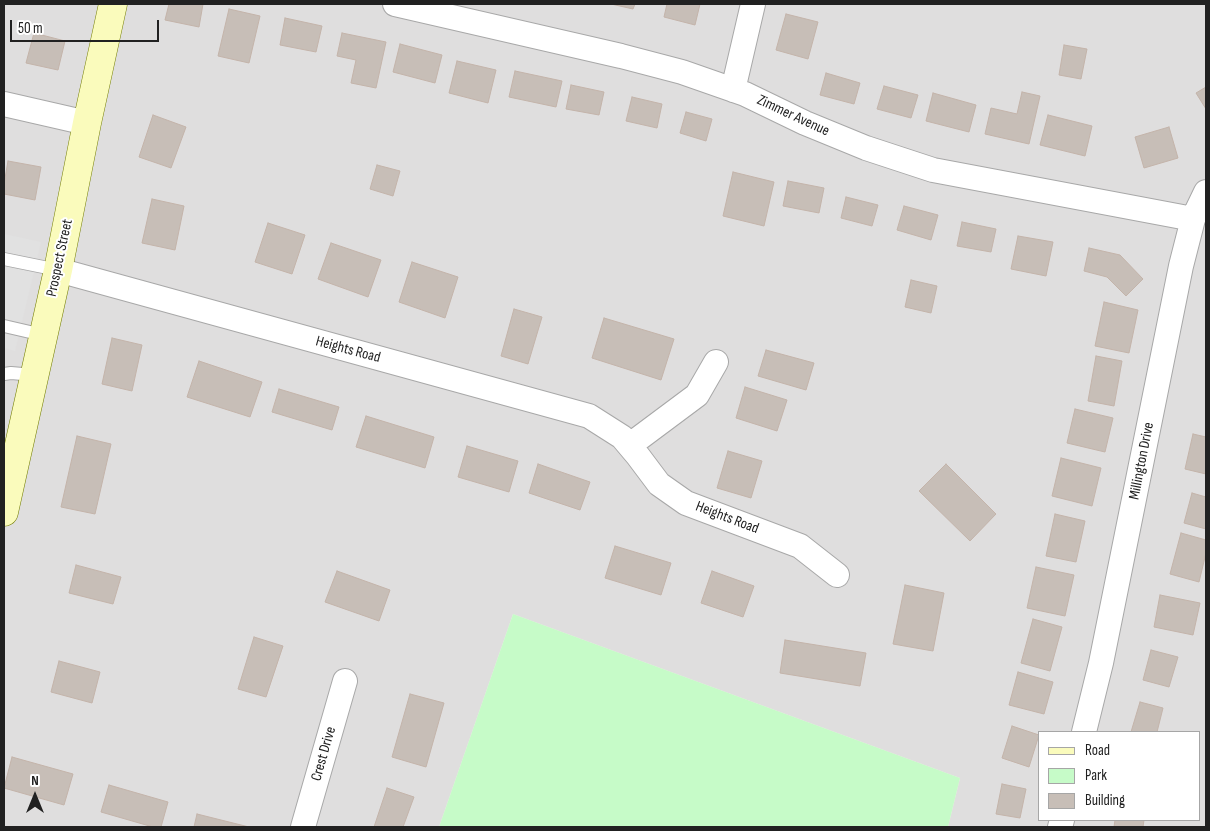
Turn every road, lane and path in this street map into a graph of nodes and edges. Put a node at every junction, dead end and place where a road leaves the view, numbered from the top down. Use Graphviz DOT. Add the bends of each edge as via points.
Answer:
graph roads {
  1 [pos="114,4"];
  2 [pos="395,4"];
  3 [pos="753,4"];
  4 [pos="733,90"];
  5 [pos="4,104"];
  6 [pos="87,123"];
  7 [pos="1206,192"];
  8 [pos="1193,220"];
  9 [pos="4,259"];
  10 [pos="58,270"];
  11 [pos="4,326"];
  12 [pos="44,335"];
  13 [pos="716,362"];
  14 [pos="4,374"];
  15 [pos="34,375"];
  16 [pos="630,445"];
  17 [pos="4,505"];
  18 [pos="837,575"];
  19 [pos="346,681"];
  20 [pos="1084,731"];
  21 [pos="303,827"];
  1 -- 6 [label="main road, Prospect Street"];
  2 -- 4 [label="street, Zimmer Avenue" via="621,56"];
  3 -- 4 [label="street"];
  4 -- 8 [label="street, Zimmer Avenue" via="866,148 933,170"];
  5 -- 6 [label="street"];
  6 -- 10 [label="main road, Prospect Street"];
  7 -- 8 [label="street, Millington Drive"];
  8 -- 20 [label="street, Millington Drive"];
  9 -- 10 [label="lane"];
  10 -- 12 [label="main road, Prospect Street"];
  10 -- 16 [label="street, Heights Road" via="589,416"];
  11 -- 12 [label="lane"];
  12 -- 15 [label="main road, Prospect Street"];
  13 -- 16 [label="street" via="697,395"];
  14 -- 15 [label="lane"];
  15 -- 17 [label="main road, Prospect Street"];
  16 -- 18 [label="street, Heights Road" via="658,484 686,502 800,546"];
  19 -- 21 [label="street, Crest Drive"];
}
